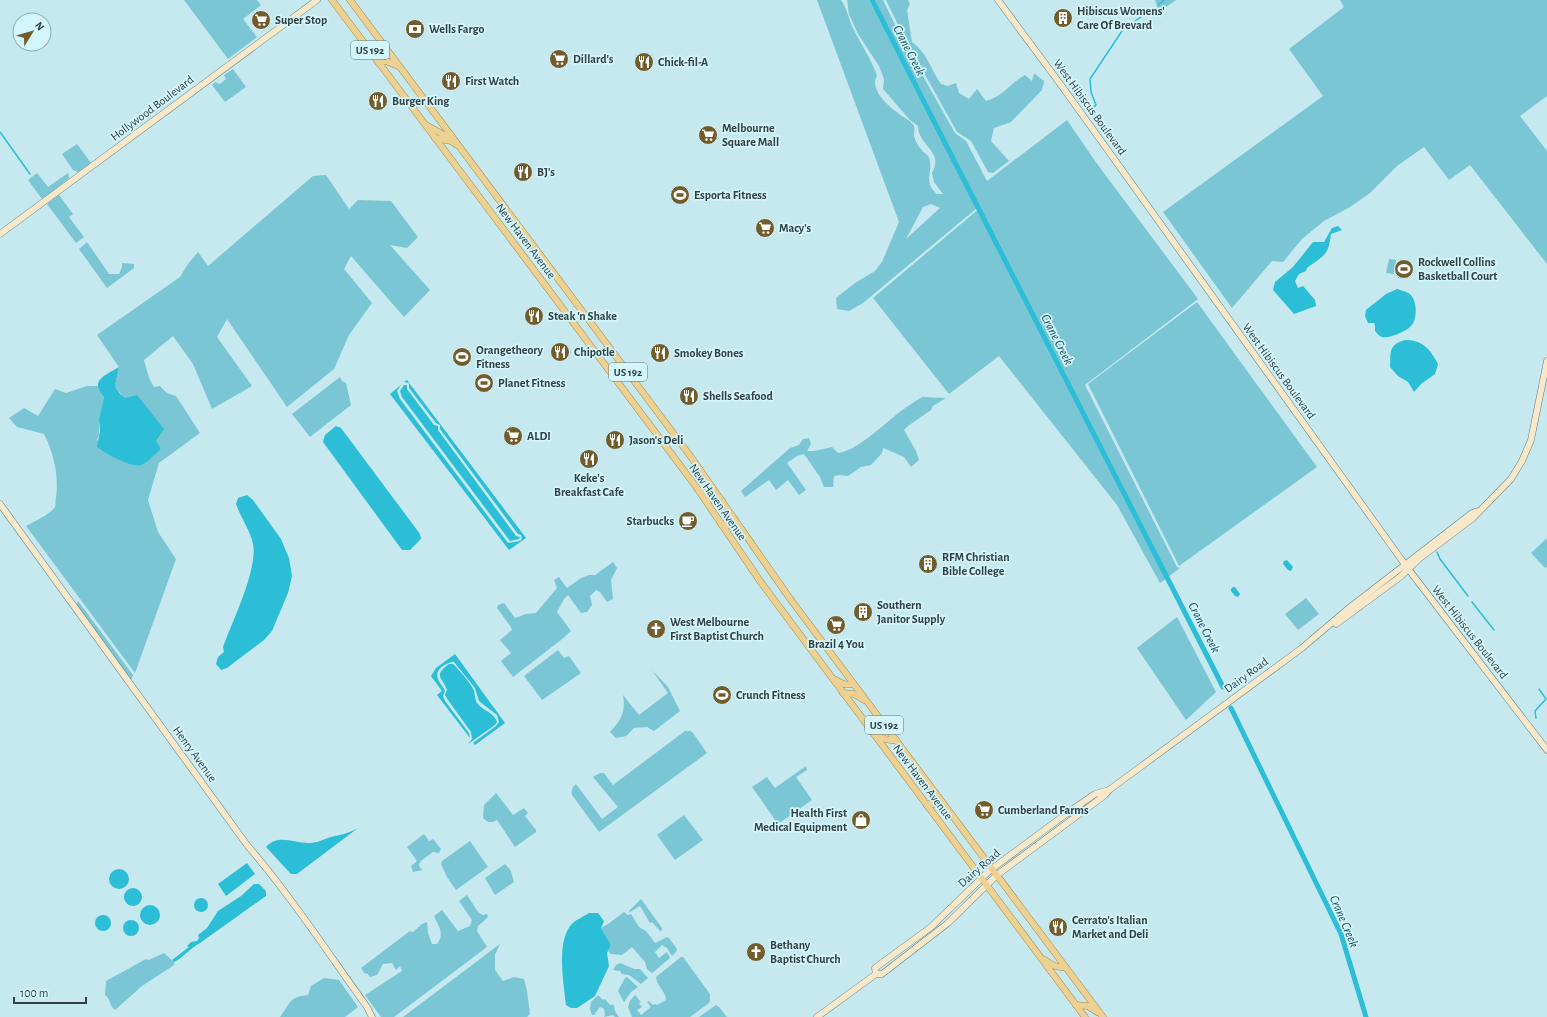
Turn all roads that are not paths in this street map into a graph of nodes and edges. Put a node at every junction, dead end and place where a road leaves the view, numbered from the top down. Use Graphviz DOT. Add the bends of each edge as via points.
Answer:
graph roads {
  1 [pos="317,0"];
  2 [pos="332,0"];
  3 [pos="350,0"];
  4 [pos="998,0"];
  5 [pos="378,62"];
  6 [pos="401,68"];
  7 [pos="425,124"];
  8 [pos="451,135"];
  9 [pos="435,138"];
  10 [pos="459,145"];
  11 [pos="0,234"];
  12 [pos="1547,361"];
  13 [pos="697,488"];
  14 [pos="722,501"];
  15 [pos="0,504"];
  16 [pos="721,524"];
  17 [pos="745,534"];
  18 [pos="1407,568"];
  19 [pos="832,679"];
  20 [pos="854,684"];
  21 [pos="843,693"];
  22 [pos="867,702"];
  23 [pos="872,732"];
  24 [pos="896,740"];
  25 [pos="1547,750"];
  26 [pos="1108,790"];
  27 [pos="926,804"];
  28 [pos="951,813"];
  29 [pos="993,869"];
  30 [pos="997,875"];
  31 [pos="982,879"];
  32 [pos="987,886"];
  33 [pos="1039,955"];
  34 [pos="1065,967"];
  35 [pos="876,974"];
  36 [pos="1076,1005"];
  37 [pos="1102,1015"];
  38 [pos="372,1017"];
  39 [pos="817,1017"];
  40 [pos="1085,1017"];
  1 -- 11 [label="street, Hollywood Boulevard"];
  2 -- 5 [label="main road, New Haven Avenue / US 192"];
  3 -- 6 [label="main road, New Haven Avenue / US 192"];
  4 -- 18 [label="street, West Hibiscus Boulevard"];
  5 -- 6 [label="main road" via="389,61"];
  5 -- 7 [label="main road, New Haven Avenue / US 192"];
  6 -- 8 [label="main road, New Haven Avenue / US 192"];
  7 -- 8 [label="main road" via="438,133"];
  7 -- 9 [label="main road, New Haven Avenue / US 192"];
  8 -- 10 [label="main road, New Haven Avenue / US 192"];
  9 -- 10 [label="main road"];
  9 -- 13 [label="main road, New Haven Avenue / US 192"];
  10 -- 14 [label="main road, New Haven Avenue / US 192"];
  12 -- 18 [label="street, Dairy Road" via="1531,440 1511,479 1497,495 1425,549"];
  13 -- 14 [label="main road" via="709,498"];
  13 -- 16 [label="main road, New Haven Avenue / US 192"];
  14 -- 17 [label="main road, New Haven Avenue / US 192"];
  15 -- 38 [label="street, Henry Avenue"];
  16 -- 17 [label="main road" via="733,526"];
  16 -- 19 [label="main road, New Haven Avenue / US 192"];
  17 -- 20 [label="main road, New Haven Avenue / US 192"];
  18 -- 25 [label="street, West Hibiscus Boulevard"];
  18 -- 26 [label="street, Dairy Road"];
  19 -- 20 [label="main road" via="849,685"];
  19 -- 21 [label="main road, New Haven Avenue / US 192"];
  20 -- 22 [label="main road, New Haven Avenue / US 192"];
  21 -- 22 [label="main road" via="854,694"];
  21 -- 23 [label="main road, New Haven Avenue / US 192"];
  22 -- 24 [label="main road, New Haven Avenue / US 192"];
  23 -- 24 [label="main road" via="884,739"];
  23 -- 27 [label="main road, New Haven Avenue / US 192"];
  24 -- 28 [label="main road, New Haven Avenue / US 192"];
  26 -- 29 [label="street, Dairy Road" via="1095,794 1070,811"];
  26 -- 30 [label="street, Dairy Road" via="1105,795"];
  27 -- 28 [label="main road" via="937,804"];
  27 -- 31 [label="main road, New Haven Avenue / US 192"];
  28 -- 29 [label="main road, New Haven Avenue / US 192"];
  29 -- 30 [label="main road, New Haven Avenue / US 192"];
  29 -- 31 [label="street, Dairy Road"];
  30 -- 32 [label="street, Dairy Road"];
  30 -- 34 [label="main road, New Haven Avenue / US 192"];
  31 -- 32 [label="main road, New Haven Avenue / US 192"];
  31 -- 35 [label="street, Dairy Road" via="931,927 875,968"];
  32 -- 33 [label="main road, New Haven Avenue / US 192"];
  32 -- 35 [label="street, Dairy Road" via="920,946 882,974"];
  33 -- 34 [label="main road" via="1052,965"];
  33 -- 36 [label="main road, New Haven Avenue / US 192"];
  34 -- 37 [label="main road, New Haven Avenue / US 192"];
  35 -- 39 [label="street, Dairy Road"];
  36 -- 37 [label="main road" via="1088,1006"];
  36 -- 40 [label="main road, New Haven Avenue / US 192"];
}
